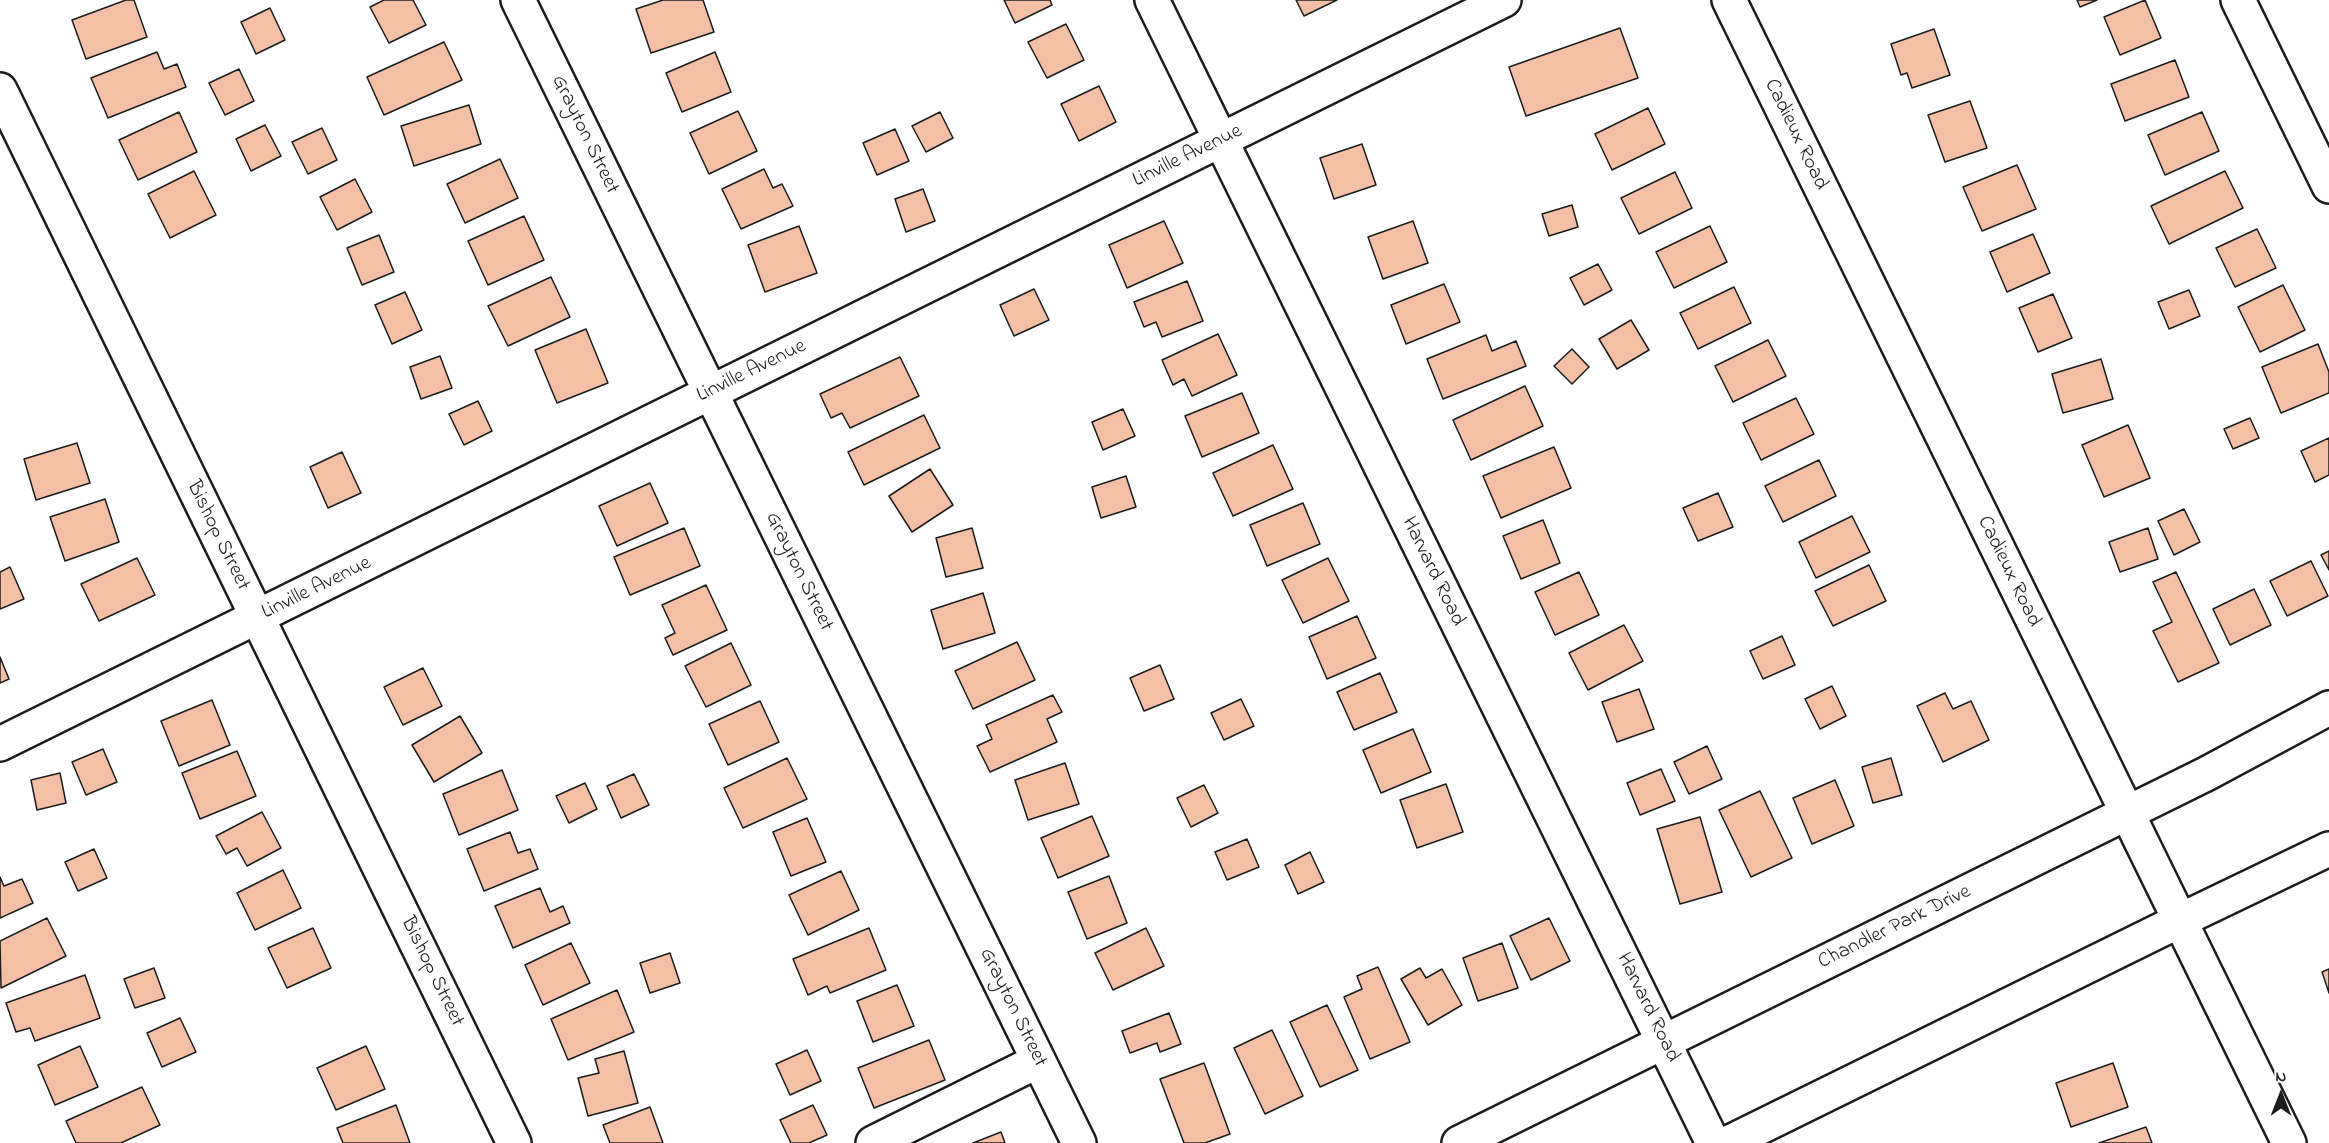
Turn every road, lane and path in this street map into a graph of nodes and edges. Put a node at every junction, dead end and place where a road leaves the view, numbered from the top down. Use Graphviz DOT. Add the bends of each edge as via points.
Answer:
graph roads {
  1 [pos="518,0"];
  2 [pos="1152,0"];
  3 [pos="1504,0"];
  4 [pos="1729,0"];
  5 [pos="2238,0"];
  6 [pos="0,90"];
  7 [pos="1221,141"];
  8 [pos="2329,186"];
  9 [pos="710,392"];
  10 [pos="257,618"];
  11 [pos="2329,708"];
  12 [pos="0,744"];
  13 [pos="2128,812"];
  14 [pos="2329,849"];
  15 [pos="2181,920"];
  16 [pos="1663,1042"];
  17 [pos="1038,1061"];
  18 [pos="514,1143"];
  19 [pos="873,1143"];
  20 [pos="1079,1143"];
  21 [pos="1459,1143"];
  22 [pos="1713,1143"];
  23 [pos="1728,1143"];
  24 [pos="2289,1143"];
  1 -- 9 [label="street, Grayton Street"];
  2 -- 7 [label="street, Harvard Road"];
  3 -- 7 [label="street, Linville Avenue"];
  4 -- 13 [label="street, Cadieux Road"];
  5 -- 8 [label="street"];
  6 -- 10 [label="street, Bishop Street"];
  7 -- 9 [label="street, Linville Avenue"];
  7 -- 16 [label="street, Harvard Road"];
  9 -- 10 [label="street, Linville Avenue"];
  9 -- 17 [label="street, Grayton Street"];
  10 -- 12 [label="street, Linville Avenue"];
  10 -- 18 [label="street, Bishop Street"];
  11 -- 13 [label="street, Chandler Park Drive"];
  13 -- 15 [label="street, Cadieux Road"];
  13 -- 16 [label="street, Chandler Park Drive"];
  14 -- 15 [label="street"];
  15 -- 23 [label="street"];
  15 -- 24 [label="street, Cadieux Road"];
  16 -- 21 [label="street, Chandler Park Drive"];
  16 -- 22 [label="street, Harvard Road"];
  17 -- 19 [label="street"];
  17 -- 20 [label="street, Grayton Street"];
}
